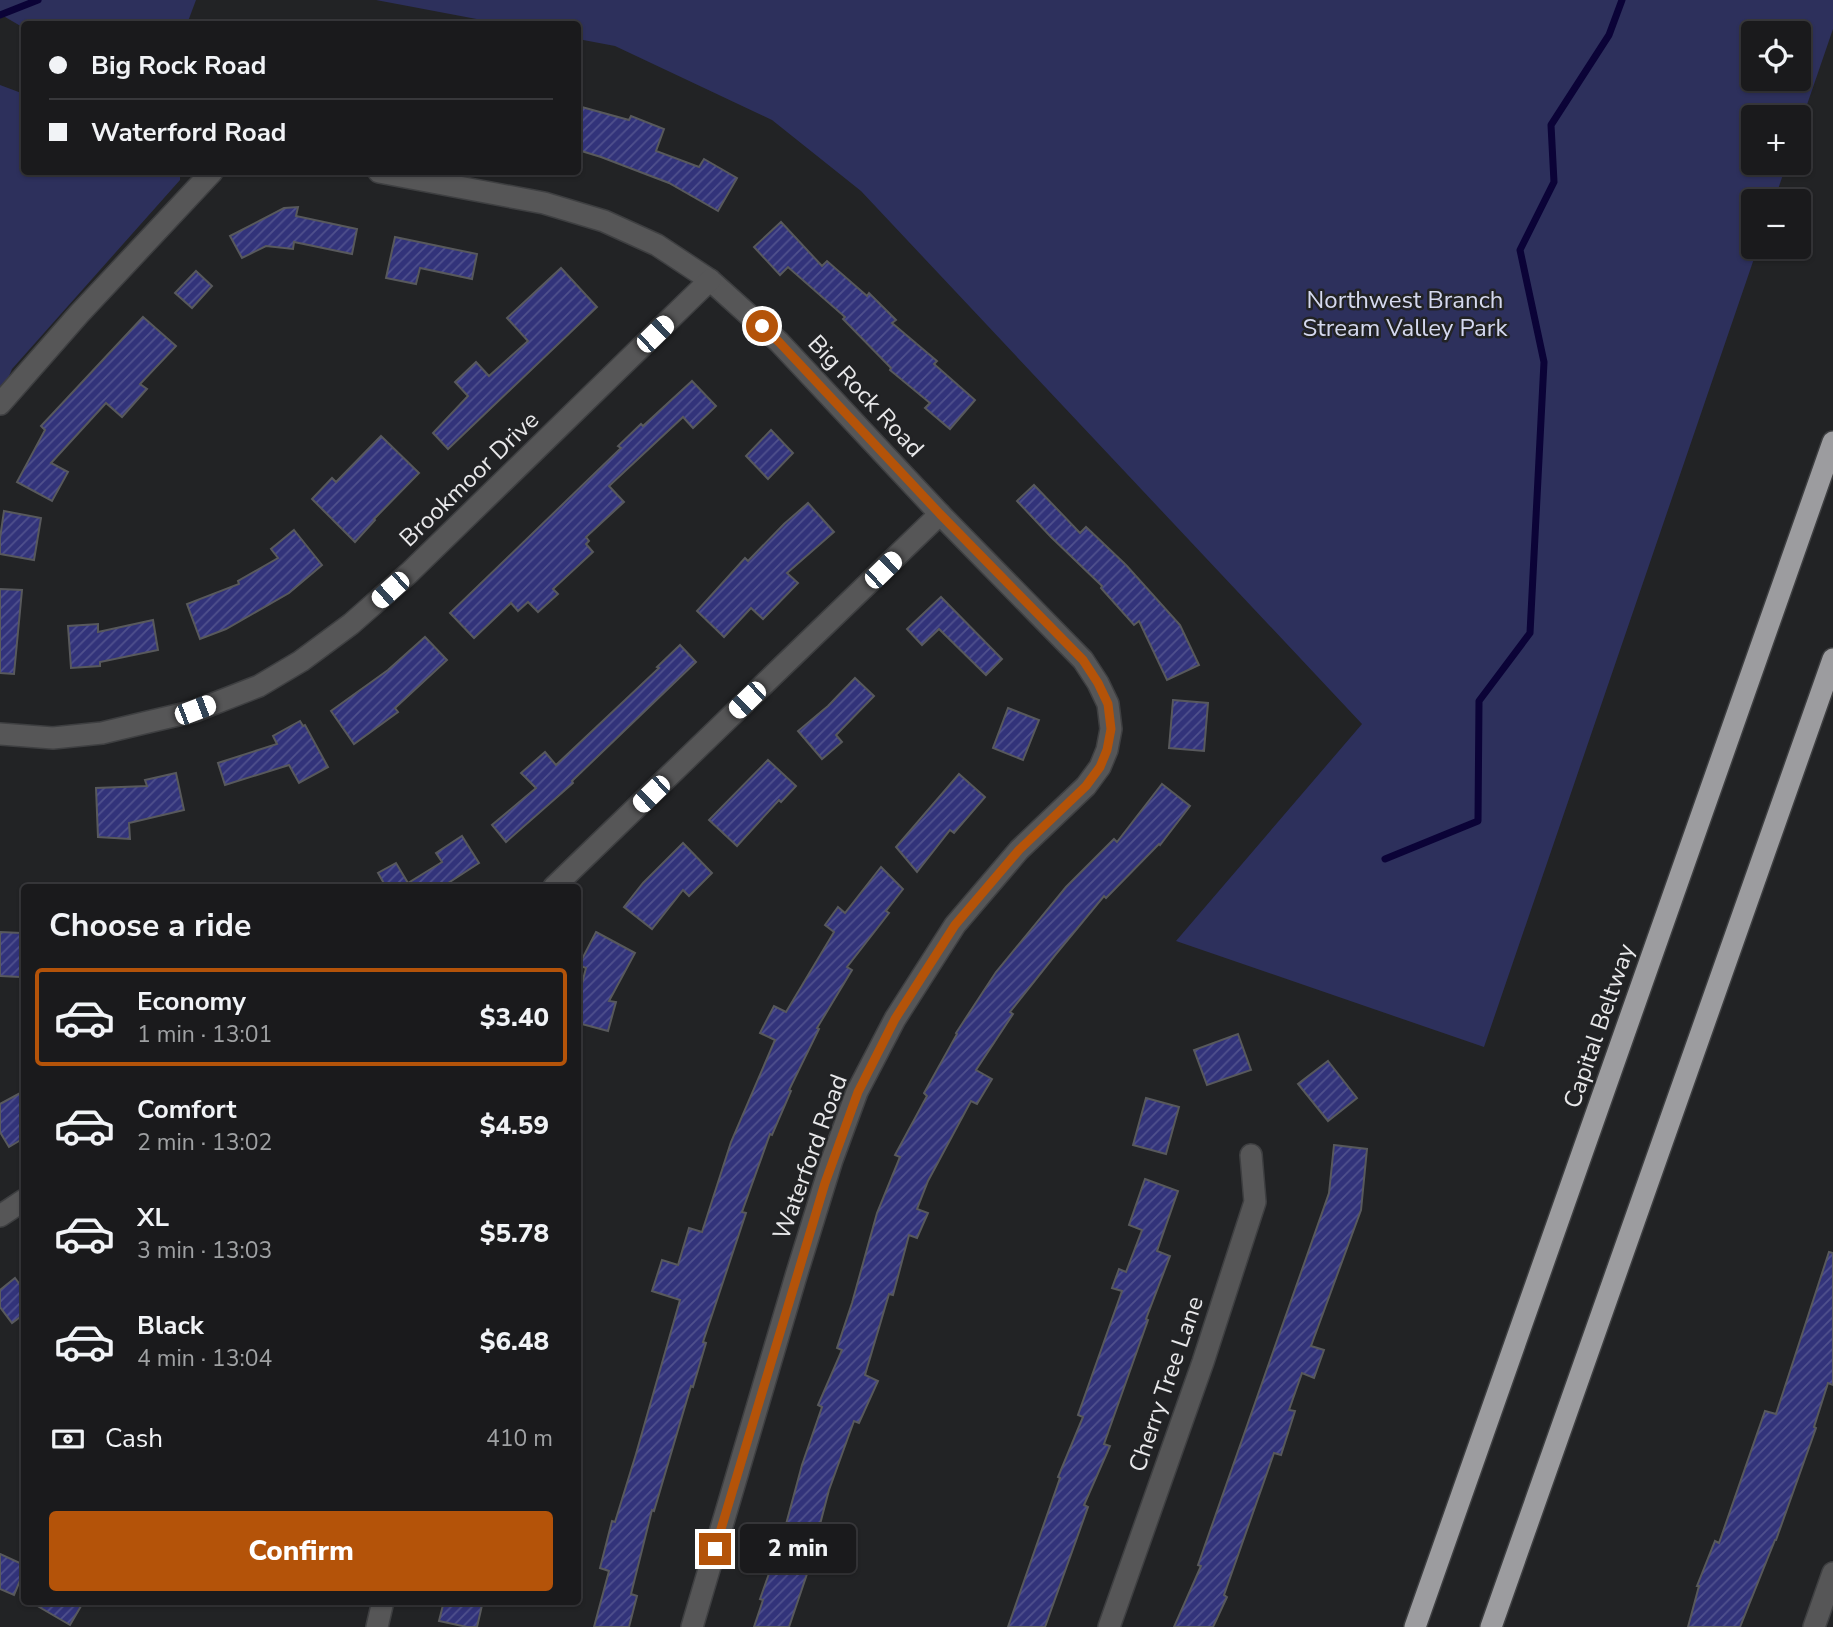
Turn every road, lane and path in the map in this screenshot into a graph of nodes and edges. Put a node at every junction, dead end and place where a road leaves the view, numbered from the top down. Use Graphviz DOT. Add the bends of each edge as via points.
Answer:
graph roads {
  1 [pos="209,175"];
  2 [pos="395,175"];
  3 [pos="710,280"];
  4 [pos="0,404"];
  5 [pos="1833,442"];
  6 [pos="940,514"];
  7 [pos="1833,659"];
  8 [pos="1111,729"];
  9 [pos="0,734"];
  10 [pos="557,884"];
  11 [pos="1251,1155"];
  12 [pos="21,1202"];
  13 [pos="0,1216"];
  14 [pos="1833,1573"];
  15 [pos="382,1605"];
  16 [pos="377,1627"];
  17 [pos="692,1627"];
  18 [pos="1109,1627"];
  19 [pos="1415,1627"];
  20 [pos="1491,1627"];
  21 [pos="1814,1627"];
  1 -- 4 [label="street"];
  2 -- 3 [label="street, Big Rock Road" via="544,203 604,221 657,245"];
  3 -- 6 [label="street, Big Rock Road" via="779,342"];
  3 -- 9 [label="street, Brookmoor Drive" via="409,573 301,661 259,686 148,722 53,738"];
  5 -- 19 [label="highway, Capital Beltway"];
  6 -- 8 [label="street, Big Rock Road" via="1083,660 1108,704"];
  6 -- 10 [label="street"];
  7 -- 20 [label="highway"];
  8 -- 17 [label="street, Waterford Road" via="1100,767 1086,786 1019,850 955,925 895,1019 858,1092 804,1250"];
  11 -- 18 [label="street, Cherry Tree Lane" via="1255,1202"];
  12 -- 13 [label="street"];
  14 -- 21 [label="street"];
  15 -- 16 [label="street"];
}
